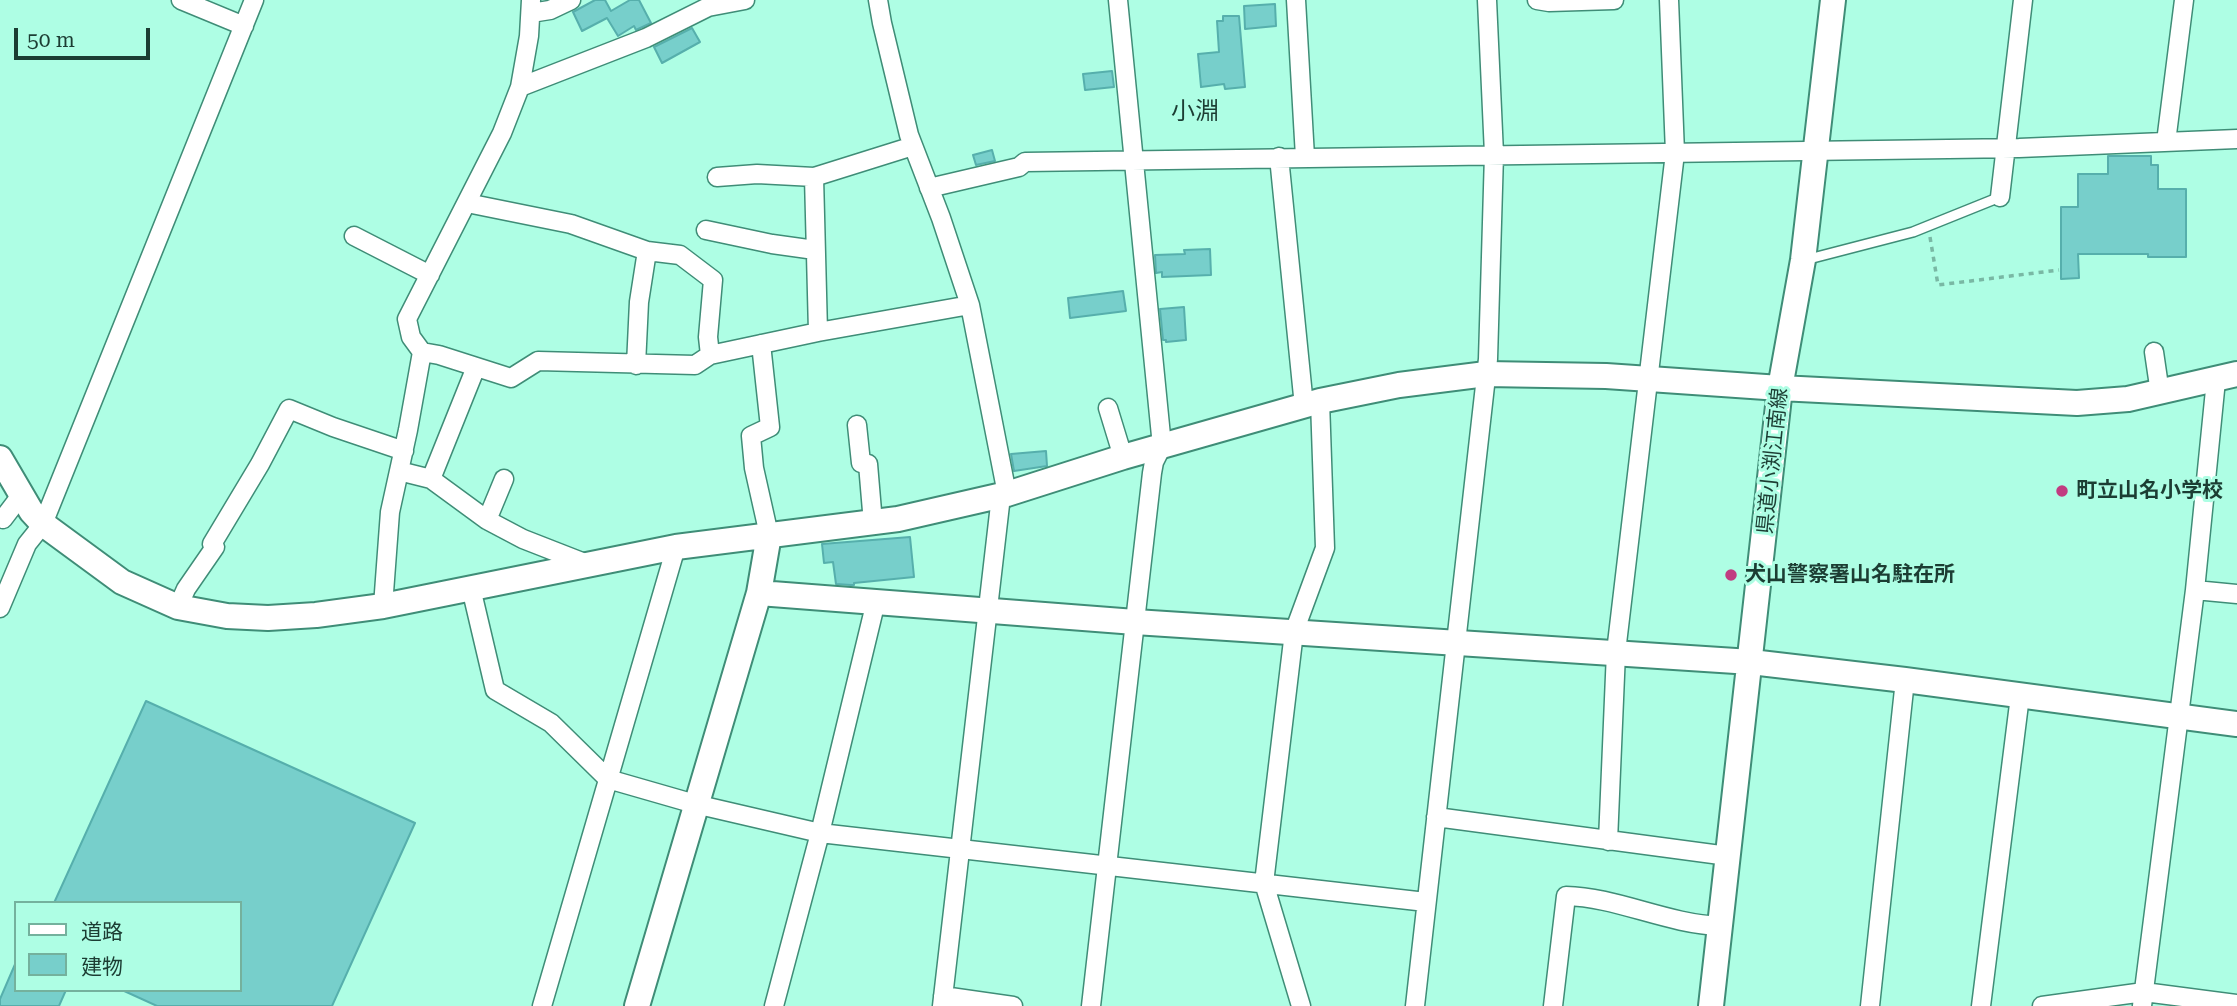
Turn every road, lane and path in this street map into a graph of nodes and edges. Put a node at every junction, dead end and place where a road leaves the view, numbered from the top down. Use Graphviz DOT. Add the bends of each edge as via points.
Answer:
graph roads {
  1 [pos="181,0"];
  2 [pos="254,0"];
  3 [pos="571,0"];
  4 [pos="745,0"];
  5 [pos="878,0"];
  6 [pos="1118,0"];
  7 [pos="1296,0"];
  8 [pos="1487,0"];
  9 [pos="1537,0"];
  10 [pos="1614,0"];
  11 [pos="1668,0"];
  12 [pos="1833,0"];
  13 [pos="2023,0"];
  14 [pos="2184,0"];
  15 [pos="531,7"];
  16 [pos="243,26"];
  17 [pos="520,87"];
  18 [pos="2237,139"];
  19 [pos="2166,142"];
  20 [pos="913,146"];
  21 [pos="2006,148"];
  22 [pos="1817,149"];
  23 [pos="1675,153"];
  24 [pos="1494,154"];
  25 [pos="1305,156"];
  26 [pos="1279,157"];
  27 [pos="1133,161"];
  28 [pos="717,177"];
  29 [pos="814,177"];
  30 [pos="929,188"];
  31 [pos="2000,197"];
  32 [pos="467,203"];
  33 [pos="1928,224"];
  34 [pos="706,230"];
  35 [pos="354,236"];
  36 [pos="815,250"];
  37 [pos="647,251"];
  38 [pos="1803,260"];
  39 [pos="2059,270"];
  40 [pos="430,275"];
  41 [pos="970,305"];
  42 [pos="818,332"];
  43 [pos="761,344"];
  44 [pos="422,352"];
  45 [pos="2154,352"];
  46 [pos="710,355"];
  47 [pos="636,365"];
  48 [pos="476,367"];
  49 [pos="1486,374"];
  50 [pos="2226,377"];
  51 [pos="1650,380"];
  52 [pos="1780,388"];
  53 [pos="2160,393"];
  54 [pos="1312,404"];
  55 [pos="1108,408"];
  56 [pos="857,425"];
  57 [pos="1162,446"];
  58 [pos="404,451"];
  59 [pos="1123,457"];
  60 [pos="0,458"];
  61 [pos="399,471"];
  62 [pos="431,479"];
  63 [pos="504,479"];
  64 [pos="22,494"];
  65 [pos="1004,495"];
  66 [pos="0,517"];
  67 [pos="487,520"];
  68 [pos="873,523"];
  69 [pos="43,524"];
  70 [pos="769,535"];
  71 [pos="676,547"];
  72 [pos="587,564"];
  73 [pos="471,587"];
  74 [pos="2195,590"];
  75 [pos="759,593"];
  76 [pos="2237,594"];
  77 [pos="876,601"];
  78 [pos="383,606"];
  79 [pos="178,607"];
  80 [pos="0,608"];
  81 [pos="989,610"];
  82 [pos="1135,622"];
  83 [pos="1294,632"];
  84 [pos="1457,642"];
  85 [pos="1616,652"];
  86 [pos="1751,662"];
  87 [pos="1905,680"];
  88 [pos="2020,696"];
  89 [pos="2180,717"];
  90 [pos="2237,724"];
  91 [pos="608,779"];
  92 [pos="695,804"];
  93 [pos="1436,817"];
  94 [pos="820,833"];
  95 [pos="1608,841"];
  96 [pos="961,847"];
  97 [pos="1728,856"];
  98 [pos="1107,866"];
  99 [pos="1264,883"];
  100 [pos="1426,902"];
  101 [pos="1720,926"];
  102 [pos="2143,999"];
  103 [pos="943,1001"];
  104 [pos="2237,1004"];
  105 [pos="542,1006"];
  106 [pos="637,1006"];
  107 [pos="774,1006"];
  108 [pos="1013,1006"];
  109 [pos="1091,1006"];
  110 [pos="1301,1006"];
  111 [pos="1415,1006"];
  112 [pos="1553,1006"];
  113 [pos="1711,1006"];
  114 [pos="1870,1006"];
  115 [pos="1982,1006"];
  116 [pos="2042,1006"];
  1 -- 16 [label="street"];
  2 -- 16 [label="street"];
  3 -- 15 [label="street" via="550,10"];
  4 -- 17 [label="street" via="708,7 646,38"];
  5 -- 20 [label="street"];
  6 -- 27 [label="street"];
  7 -- 25 [label="street"];
  8 -- 24 [label="street"];
  9 -- 10 [label="street"];
  11 -- 23 [label="street"];
  12 -- 22 [label="street, 県道小渕江南線"];
  13 -- 21 [label="street"];
  14 -- 19 [label="street"];
  15 -- 17 [label="street"];
  16 -- 69 [label="street"];
  17 -- 32 [label="street"];
  18 -- 19 [label="street"];
  19 -- 21 [label="street"];
  20 -- 29 [label="street"];
  20 -- 30 [label="street"];
  21 -- 22 [label="street"];
  21 -- 31 [label="street"];
  22 -- 23 [label="street"];
  22 -- 38 [label="street, 県道小渕江南線"];
  23 -- 24 [label="street"];
  23 -- 51 [label="street"];
  24 -- 25 [label="street"];
  24 -- 49 [label="street"];
  25 -- 26 [label="street"];
  26 -- 27 [label="street"];
  26 -- 54 [label="street"];
  27 -- 30 [label="street" via="1025,162"];
  27 -- 57 [label="street"];
  28 -- 29 [label="street"];
  29 -- 36 [label="street"];
  30 -- 41 [label="street"];
  31 -- 33 [label="lane"];
  32 -- 37 [label="street" via="571,224"];
  32 -- 40 [label="street"];
  33 -- 38 [label="lane" via="1913,232"];
  33 -- 39 [label="path" via="1938,285"];
  34 -- 36 [label="street"];
  35 -- 40 [label="street"];
  36 -- 42 [label="street"];
  37 -- 46 [label="street" via="680,255 713,280"];
  37 -- 47 [label="street"];
  38 -- 52 [label="street, 県道小渕江南線"];
  40 -- 44 [label="street" via="407,319 411,337"];
  41 -- 42 [label="street"];
  41 -- 65 [label="street"];
  42 -- 43 [label="street"];
  43 -- 46 [label="street"];
  43 -- 70 [label="street" via="770,427 751,436"];
  44 -- 48 [label="street"];
  44 -- 58 [label="street"];
  45 -- 53 [label="street"];
  46 -- 47 [label="street" via="695,365"];
  47 -- 48 [label="street" via="538,361 511,378"];
  48 -- 62 [label="street"];
  49 -- 51 [label="street"];
  49 -- 54 [label="street" via="1399,385"];
  49 -- 84 [label="street"];
  50 -- 53 [label="street"];
  50 -- 74 [label="street"];
  51 -- 52 [label="street"];
  51 -- 85 [label="street"];
  52 -- 53 [label="street" via="2077,403"];
  52 -- 86 [label="street, 県道小渕江南線"];
  54 -- 57 [label="street"];
  54 -- 83 [label="street" via="1325,548"];
  55 -- 59 [label="street"];
  56 -- 68 [label="street" via="861,463 868,464"];
  57 -- 59 [label="street"];
  57 -- 82 [label="street" via="1152,473"];
  58 -- 61 [label="street"];
  58 -- 79 [label="street" via="289,409"];
  59 -- 65 [label="street"];
  60 -- 64 [label="street"];
  61 -- 62 [label="street"];
  61 -- 78 [label="street" via="390,512"];
  62 -- 67 [label="street"];
  63 -- 67 [label="street"];
  64 -- 66 [label="street" via="3,519"];
  64 -- 69 [label="street"];
  65 -- 68 [label="street"];
  65 -- 81 [label="street"];
  67 -- 72 [label="street"];
  68 -- 70 [label="street"];
  69 -- 79 [label="street" via="122,582"];
  69 -- 80 [label="street" via="27,544"];
  70 -- 71 [label="street"];
  70 -- 75 [label="street"];
  71 -- 72 [label="street"];
  71 -- 91 [label="street"];
  72 -- 73 [label="street"];
  73 -- 78 [label="street"];
  73 -- 91 [label="street" via="495,690 551,723"];
  74 -- 76 [label="street"];
  74 -- 89 [label="street"];
  75 -- 77 [label="street"];
  75 -- 92 [label="street"];
  77 -- 81 [label="street"];
  77 -- 94 [label="street"];
  78 -- 79 [label="street" via="268,618"];
  81 -- 82 [label="street"];
  81 -- 96 [label="street"];
  82 -- 83 [label="street"];
  82 -- 98 [label="street"];
  83 -- 84 [label="street"];
  83 -- 99 [label="street"];
  84 -- 85 [label="street"];
  84 -- 93 [label="street"];
  85 -- 86 [label="street"];
  85 -- 95 [label="street"];
  86 -- 87 [label="street"];
  86 -- 97 [label="street, 県道小渕江南線"];
  87 -- 88 [label="street"];
  87 -- 114 [label="street"];
  88 -- 89 [label="street"];
  88 -- 115 [label="street"];
  89 -- 90 [label="street"];
  89 -- 102 [label="street"];
  91 -- 92 [label="street"];
  91 -- 105 [label="street"];
  92 -- 94 [label="street"];
  92 -- 106 [label="street"];
  93 -- 95 [label="street"];
  93 -- 100 [label="street"];
  94 -- 96 [label="street"];
  94 -- 107 [label="street"];
  95 -- 97 [label="street"];
  96 -- 98 [label="street"];
  96 -- 103 [label="street"];
  97 -- 101 [label="street, 県道小渕江南線"];
  98 -- 99 [label="street"];
  98 -- 109 [label="street"];
  99 -- 100 [label="street"];
  99 -- 110 [label="street"];
  100 -- 111 [label="street"];
  101 -- 112 [label="street" via="1699,926 1586,896 1566,896"];
  101 -- 113 [label="street, 県道小渕江南線"];
  102 -- 104 [label="street"];
  102 -- 116 [label="street"];
  103 -- 108 [label="street"];
}
